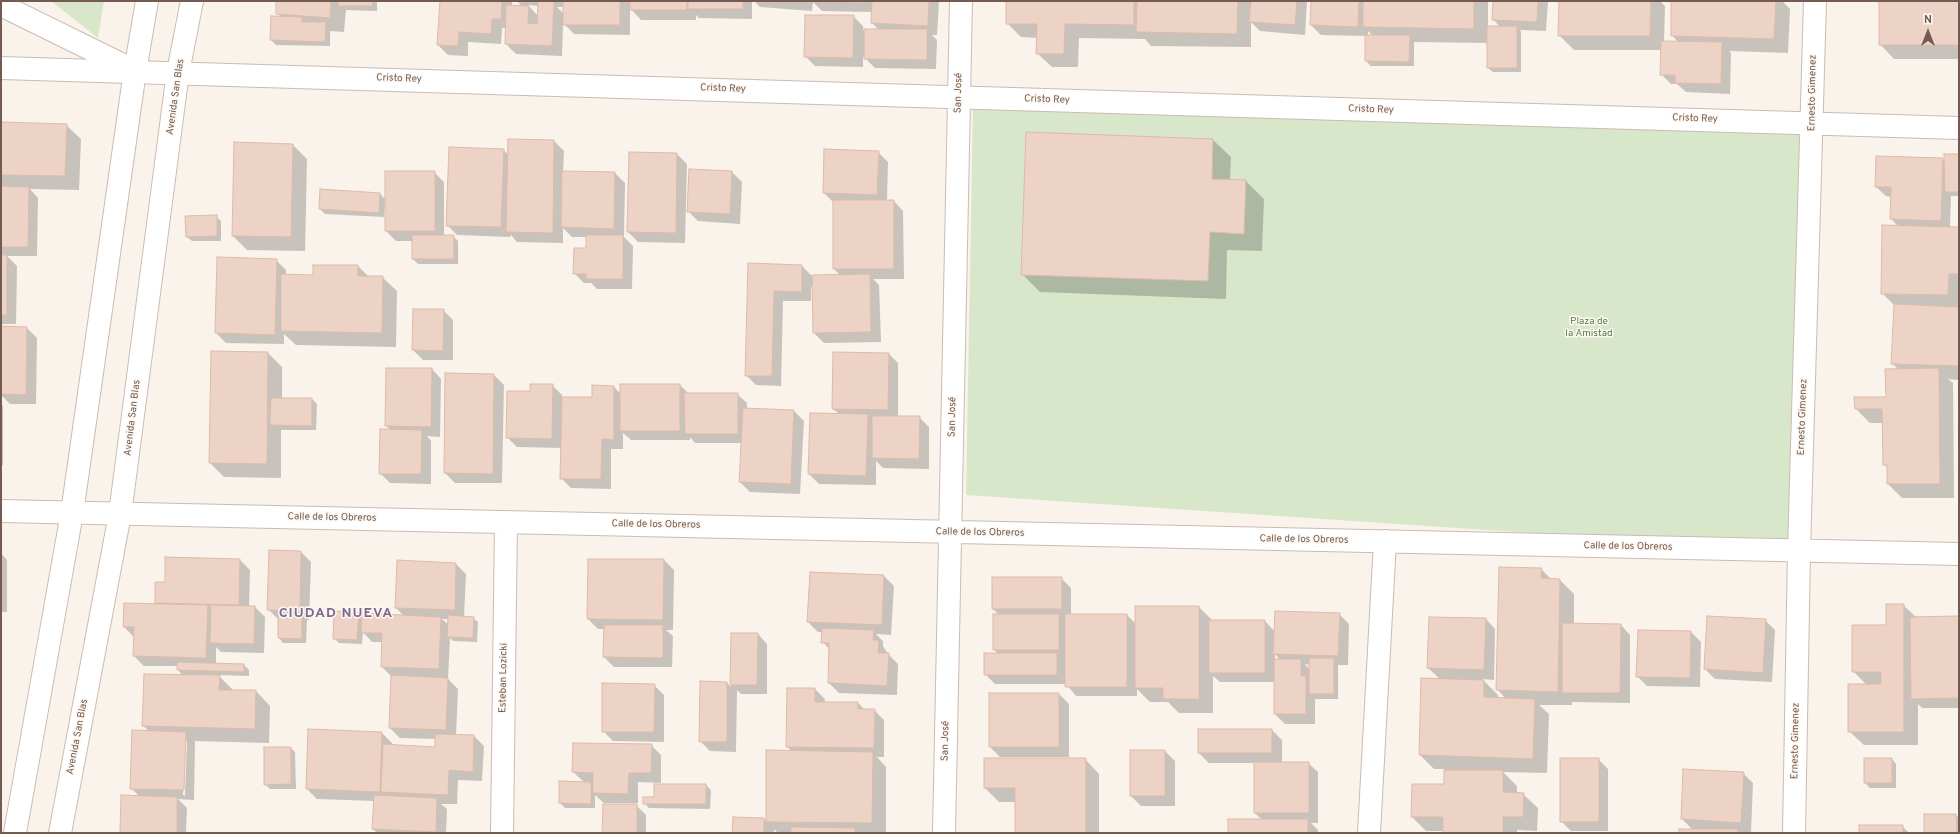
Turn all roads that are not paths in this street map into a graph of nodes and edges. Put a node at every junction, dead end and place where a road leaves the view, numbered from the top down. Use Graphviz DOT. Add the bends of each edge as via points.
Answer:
graph roads {
  1 [pos="147,1"];
  2 [pos="192,1"];
  3 [pos="960,1"];
  4 [pos="1815,1"];
  5 [pos="1,5"];
  6 [pos="1,68"];
  7 [pos="135,71"];
  8 [pos="178,72"];
  9 [pos="959,97"];
  10 [pos="1812,123"];
  11 [pos="1959,128"];
  12 [pos="1,511"];
  13 [pos="72,513"];
  14 [pos="120,514"];
  15 [pos="506,522"];
  16 [pos="951,532"];
  17 [pos="1385,542"];
  18 [pos="1799,551"];
  19 [pos="1959,554"];
  20 [pos="15,833"];
  21 [pos="60,833"];
  22 [pos="502,833"];
  23 [pos="944,833"];
  24 [pos="1369,833"];
  25 [pos="1794,833"];
  1 -- 7 [label="street"];
  2 -- 8 [label="street, Avenida San Blas"];
  3 -- 9 [label="street, San José"];
  4 -- 10 [label="street, Ernesto Gimenez"];
  5 -- 7 [label="street"];
  6 -- 7 [label="street, Cristo Rey"];
  7 -- 8 [label="street, Cristo Rey"];
  7 -- 13 [label="street"];
  8 -- 9 [label="street, Cristo Rey"];
  8 -- 14 [label="street, Avenida San Blas"];
  9 -- 10 [label="street, Cristo Rey"];
  9 -- 16 [label="street, San José"];
  10 -- 11 [label="street, Cristo Rey"];
  10 -- 18 [label="street, Ernesto Gimenez"];
  12 -- 13 [label="street, Calle de los Obreros"];
  13 -- 14 [label="street, Calle de los Obreros"];
  13 -- 20 [label="street"];
  14 -- 15 [label="street, Calle de los Obreros"];
  14 -- 21 [label="street, Avenida San Blas"];
  15 -- 16 [label="street, Calle de los Obreros"];
  15 -- 22 [label="street, Esteban Lozicki"];
  16 -- 17 [label="street, Calle de los Obreros"];
  16 -- 23 [label="street, San José"];
  17 -- 18 [label="street, Calle de los Obreros"];
  17 -- 24 [label="street"];
  18 -- 19 [label="street, Calle de los Obreros"];
  18 -- 25 [label="street, Ernesto Gimenez"];
}
